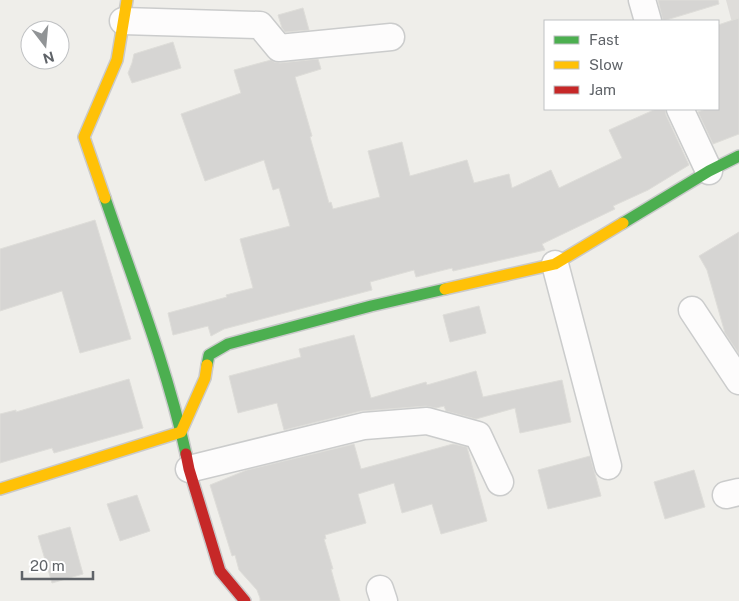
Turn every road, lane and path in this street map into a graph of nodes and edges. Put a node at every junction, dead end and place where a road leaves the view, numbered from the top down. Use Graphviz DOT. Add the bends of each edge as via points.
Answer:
graph roads {
  1 [pos="642,0"];
  2 [pos="125,11"];
  3 [pos="648,20"];
  4 [pos="391,36"];
  5 [pos="680,110"];
  6 [pos="739,156"];
  7 [pos="709,171"];
  8 [pos="555,264"];
  9 [pos="692,310"];
  10 [pos="739,381"];
  11 [pos="181,432"];
  12 [pos="608,466"];
  13 [pos="189,469"];
  14 [pos="500,482"];
  15 [pos="0,489"];
  16 [pos="245,601"];
  1 -- 3 [label="street"];
  2 -- 4 [label="street" via="260,25 279,48"];
  2 -- 11 [label="street" via="117,60 84,137 162,365"];
  5 -- 7 [label="street"];
  6 -- 7 [label="street"];
  7 -- 8 [label="street"];
  8 -- 11 [label="street" via="371,306 228,344 209,355 205,378"];
  8 -- 12 [label="street"];
  9 -- 10 [label="street"];
  11 -- 13 [label="street"];
  11 -- 15 [label="street"];
  13 -- 14 [label="street" via="364,426 427,421 478,435"];
  13 -- 16 [label="street" via="220,571"];
}
